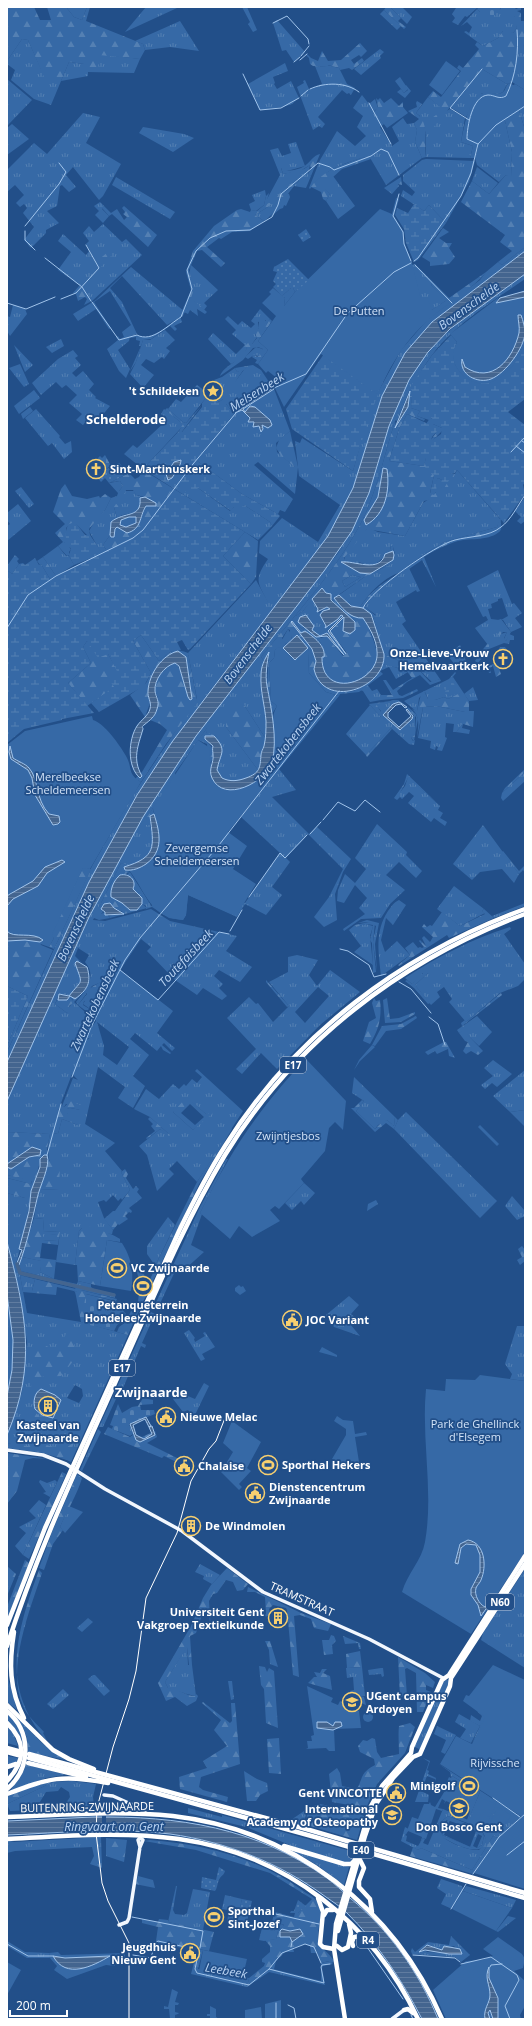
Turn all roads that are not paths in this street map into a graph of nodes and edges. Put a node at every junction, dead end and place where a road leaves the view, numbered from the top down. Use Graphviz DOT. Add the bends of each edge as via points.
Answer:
graph roads {
  1 [pos="525,909"];
  2 [pos="525,914"];
  3 [pos="148,1304"];
  4 [pos="7,1450"];
  5 [pos="77,1462"];
  6 [pos="525,1556"];
  7 [pos="35,1560"];
  8 [pos="525,1564"];
  9 [pos="13,1618"];
  10 [pos="7,1625"];
  11 [pos="7,1629"];
  12 [pos="14,1632"];
  13 [pos="474,1639"];
  14 [pos="7,1646"];
  15 [pos="7,1657"];
  16 [pos="446,1679"];
  17 [pos="7,1705"];
  18 [pos="7,1711"];
  19 [pos="7,1723"];
  20 [pos="27,1725"];
  21 [pos="7,1748"];
  22 [pos="7,1752"];
  23 [pos="413,1754"];
  24 [pos="28,1758"];
  25 [pos="16,1764"];
  26 [pos="7,1767"];
  27 [pos="106,1775"];
  28 [pos="7,1781"];
  29 [pos="110,1783"];
  30 [pos="7,1789"];
  31 [pos="7,1794"];
  32 [pos="104,1795"];
  33 [pos="196,1804"];
  34 [pos="133,1805"];
  35 [pos="146,1814"];
  36 [pos="7,1817"];
  37 [pos="242,1831"];
  38 [pos="130,1835"];
  39 [pos="152,1836"];
  40 [pos="29,1838"];
  41 [pos="7,1839"];
  42 [pos="140,1840"];
  43 [pos="7,1842"];
  44 [pos="357,1859"];
  45 [pos="363,1865"];
  46 [pos="355,1870"];
  47 [pos="296,1881"];
  48 [pos="350,1884"];
  49 [pos="525,1893"];
  50 [pos="318,1898"];
  51 [pos="525,1898"];
  52 [pos="370,1899"];
  53 [pos="363,1904"];
  54 [pos="333,1910"];
  55 [pos="373,1913"];
  56 [pos="323,1917"];
  57 [pos="340,1919"];
  58 [pos="349,1924"];
  59 [pos="119,1925"];
  60 [pos="361,1936"];
  61 [pos="334,1938"];
  62 [pos="321,1940"];
  63 [pos="335,1947"];
  64 [pos="350,1947"];
  65 [pos="404,2010"];
  66 [pos="413,2013"];
  67 [pos="346,2019"];
  68 [pos="392,2019"];
  69 [pos="417,2019"];
  70 [pos="442,2019"];
  1 -- 3 [label="highway, E17" via="473,930 409,964 348,1008 296,1055 255,1103 215,1163 179,1231"];
  2 -- 3 [label="highway, E17" via="454,944 395,979 345,1016 294,1065 258,1107 226,1154"];
  3 -- 5 [label="highway, E17"];
  4 -- 16 [label="main road, TRAMSTRAAT" via="38,1454 59,1461 176,1528 263,1592 370,1639"];
  5 -- 7 [label="highway, E17" via="73,1477"];
  5 -- 7 [label="highway, E17" via="68,1474"];
  6 -- 13 [label="highway, N60"];
  7 -- 9 [label="highway, E17"];
  8 -- 13 [label="highway, N60"];
  9 -- 10 [label="highway"];
  9 -- 11 [label="highway, E17"];
  9 -- 12 [label="highway"];
  9 -- 14 [label="highway, E17"];
  12 -- 15 [label="highway"];
  12 -- 20 [label="highway" via="10,1660 11,1681 17,1704"];
  13 -- 16 [label="highway, N60"];
  16 -- 23 [label="highway, N60" via="412,1747"];
  16 -- 23 [label="highway, N60" via="450,1686 420,1754"];
  17 -- 20 [label="highway"];
  18 -- 30 [label="highway" via="18,1723 26,1755 20,1772"];
  19 -- 28 [label="highway" via="16,1732 21,1744 20,1759"];
  20 -- 27 [label="highway" via="59,1754"];
  21 -- 22 [label="highway" via="18,1753"];
  23 -- 44 [label="highway, N60" via="382,1786 371,1806"];
  24 -- 27 [label="highway, E40"];
  24 -- 29 [label="highway"];
  24 -- 33 [label="highway, E40"];
  25 -- 26 [label="highway"];
  27 -- 49 [label="highway, E40"];
  29 -- 31 [label="highway" via="75,1777 59,1778"];
  29 -- 33 [label="highway"];
  32 -- 34 [label="main road"];
  33 -- 51 [label="highway, E40"];
  34 -- 35 [label="highway"];
  35 -- 36 [label="highway, BUITENRING-ZWIJNAARDE / R4"];
  35 -- 37 [label="highway, BUITENRING-ZWIJNAARDE / R4" via="202,1820"];
  37 -- 44 [label="highway" via="344,1864 351,1864"];
  37 -- 53 [label="highway, BUITENRING-ZWIJNAARDE / R4" via="271,1842 307,1861 334,1879"];
  38 -- 39 [label="highway, R4"];
  38 -- 40 [label="highway, R4"];
  38 -- 42 [label="highway"];
  39 -- 42 [label="highway"];
  39 -- 47 [label="highway, R4" via="189,1840 223,1849 265,1864"];
  40 -- 41 [label="highway, R4"];
  40 -- 43 [label="highway, R4"];
  42 -- 59 [label="main road" via="129,1918 127,1922"];
  44 -- 45 [label="highway"];
  44 -- 46 [label="highway, N60"];
  44 -- 48 [label="highway, N60"];
  45 -- 46 [label="highway"];
  45 -- 52 [label="highway" via="359,1887"];
  46 -- 48 [label="highway, N60"];
  47 -- 50 [label="highway, R4"];
  47 -- 69 [label="highway, R4" via="330,1904 361,1933 388,1966"];
  48 -- 57 [label="highway, N60"];
  50 -- 54 [label="highway, R4"];
  50 -- 56 [label="highway"];
  52 -- 53 [label="highway" via="368,1904"];
  52 -- 55 [label="highway, R4"];
  53 -- 55 [label="highway, BUITENRING-ZWIJNAARDE / R4"];
  54 -- 56 [label="highway" via="327,1910"];
  54 -- 58 [label="highway, R4"];
  55 -- 70 [label="highway, BUITENRING-ZWIJNAARDE / R4" via="416,1969"];
  56 -- 62 [label="highway"];
  57 -- 61 [label="highway, N60"];
  57 -- 63 [label="highway, N60"];
  58 -- 60 [label="highway, R4"];
  58 -- 64 [label="highway, R4"];
  60 -- 64 [label="highway" via="354,1937"];
  60 -- 66 [label="highway, R4" via="387,1968"];
  61 -- 62 [label="highway" via="327,1946"];
  61 -- 63 [label="highway, N60"];
  62 -- 63 [label="highway" via="320,1944 323,1947"];
  63 -- 64 [label="highway" via="342,1950"];
  63 -- 67 [label="highway, N60"];
  65 -- 66 [label="highway" via="408,2009"];
  65 -- 68 [label="main road"];
  66 -- 69 [label="highway, R4"];
}
